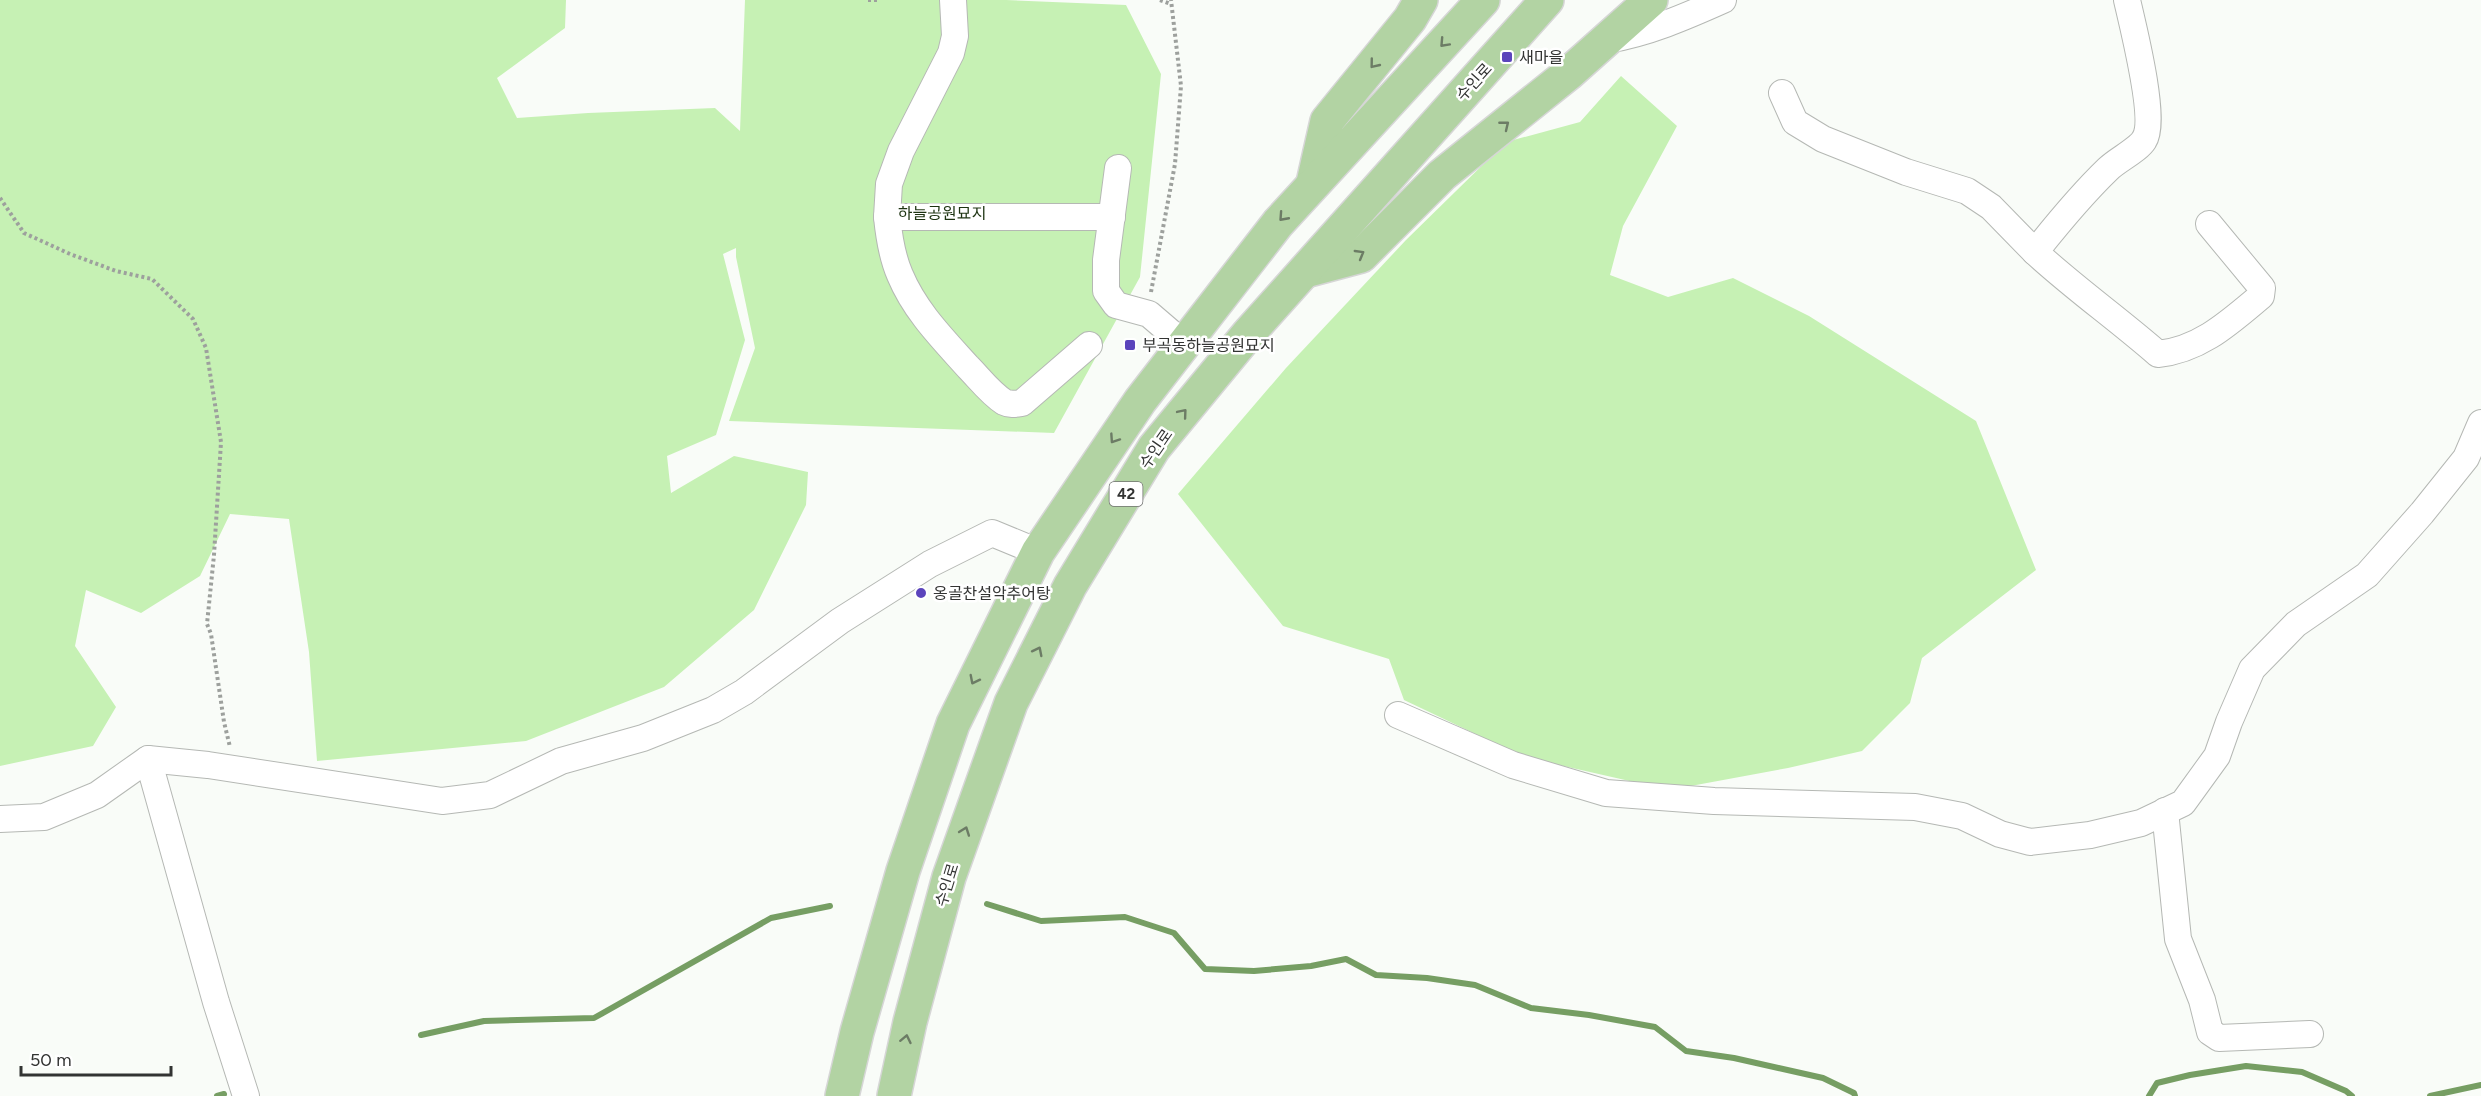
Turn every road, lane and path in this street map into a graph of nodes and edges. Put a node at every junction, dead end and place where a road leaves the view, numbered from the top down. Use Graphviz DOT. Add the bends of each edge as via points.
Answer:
graph roads {
  1 [pos="868,0"];
  2 [pos="879,0"];
  3 [pos="953,0"];
  4 [pos="1160,0"];
  5 [pos="1421,0"];
  6 [pos="1483,0"];
  7 [pos="1547,0"];
  8 [pos="1652,0"];
  9 [pos="1723,0"];
  10 [pos="2127,0"];
  11 [pos="1170,1"];
  12 [pos="1607,40"];
  13 [pos="1782,93"];
  14 [pos="1118,168"];
  15 [pos="1312,186"];
  16 [pos="0,198"];
  17 [pos="1112,216"];
  18 [pos="887,217"];
  19 [pos="2209,224"];
  20 [pos="2035,252"];
  21 [pos="1305,271"];
  22 [pos="1149,314"];
  23 [pos="1184,344"];
  24 [pos="1089,345"];
  25 [pos="2481,423"];
  26 [pos="1038,552"];
  27 [pos="1398,716"];
  28 [pos="148,759"];
  29 [pos="236,770"];
  30 [pos="2165,811"];
  31 [pos="0,819"];
  32 [pos="2310,1034"];
  33 [pos="246,1096"];
  34 [pos="842,1096"];
  35 [pos="894,1096"];
  1 -- 2 [label="path"];
  3 -- 18 [label="street" via="955,36 951,53 901,151 889,184"];
  4 -- 11 [label="path"];
  5 -- 15 [label="main road, one-way" via="1327,121"];
  6 -- 15 [label="main road, 42, one-way"];
  7 -- 21 [label="main road, 수인로 / 42"];
  8 -- 12 [label="main road"];
  9 -- 12 [label="street" via="1634,36"];
  10 -- 20 [label="street" via="2145,89 2148,123 2144,140 2081,195"];
  11 -- 22 [label="path" via="1181,86 1175,164"];
  21 -- 12 [label="main road, one-way" via="1361,256 1442,176"];
  13 -- 20 [label="street" via="1795,122 1833,143 1967,191 1991,207"];
  14 -- 17 [label="street"];
  15 -- 23 [label="main road, 42, one-way" via="1278,223"];
  16 -- 29 [label="path" via="24,233 116,271 152,279 193,319 206,348 221,442 207,624"];
  17 -- 18 [label="street"];
  17 -- 22 [label="street" via="1106,291 1116,305"];
  18 -- 24 [label="street" via="891,249 912,301 983,383 1005,402 1022,403"];
  19 -- 20 [label="street" via="2262,288 2261,296 2224,328 2178,352 2158,354"];
  35 -- 21 [label="main road, 수인로 / 42, one-way" via="949,876 1011,703 1070,586 1154,448"];
  22 -- 23 [label="street"];
  23 -- 26 [label="main road, 42, one-way" via="1140,401"];
  25 -- 30 [label="street" via="2466,458 2367,575 2296,624 2252,669 2217,756 2183,803"];
  26 -- 29 [label="street" via="992,533 930,564 840,621 744,692 713,710 643,738 561,761 490,795 442,801"];
  26 -- 34 [label="main road, 42, one-way" via="953,724 903,871"];
  27 -- 30 [label="street" via="1513,765 1606,793 1714,801 1915,807 1962,816 2000,834 2030,842 2091,835 2141,823"];
  28 -- 29 [label="street"];
  28 -- 31 [label="street" via="97,795 44,817"];
  28 -- 33 [label="street"];
  30 -- 32 [label="street" via="2178,939 2210,1032 2219,1038"];
}
